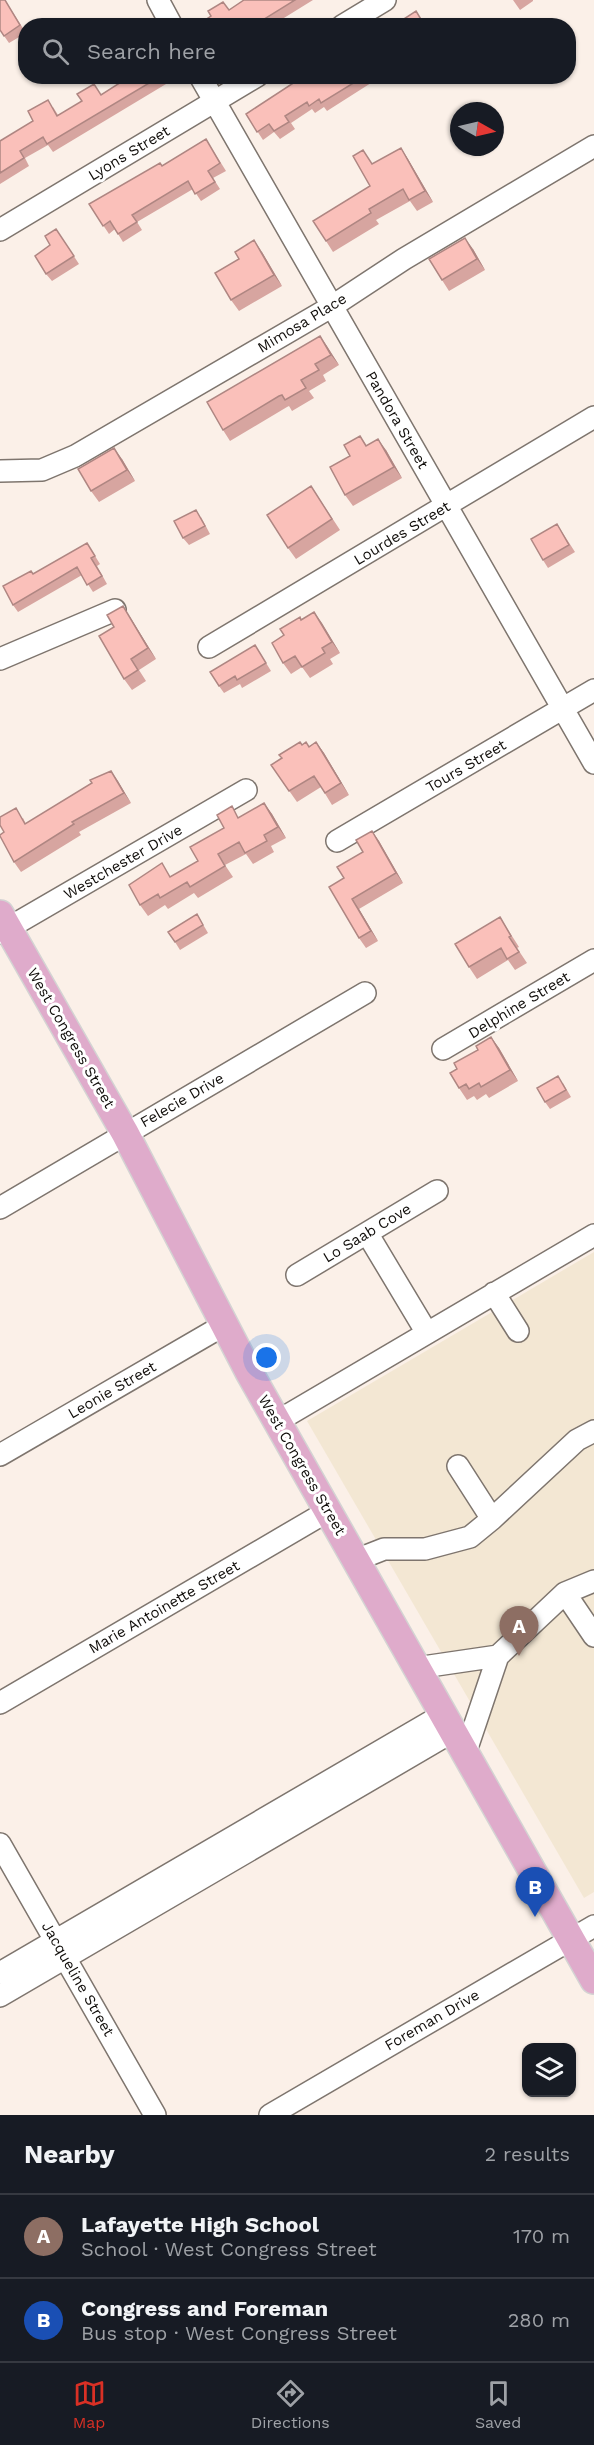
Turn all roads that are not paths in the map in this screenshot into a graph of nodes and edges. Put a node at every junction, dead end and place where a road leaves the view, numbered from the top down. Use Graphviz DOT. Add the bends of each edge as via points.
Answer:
graph roads {
  1 [pos="158,0"];
  2 [pos="385,0"];
  3 [pos="168,18"];
  4 [pos="355,18"];
  5 [pos="205,84"];
  6 [pos="244,84"];
  7 [pos="215,102"];
  8 [pos="594,146"];
  9 [pos="0,230"];
  10 [pos="331,307"];
  11 [pos="594,417"];
  12 [pos="0,471"];
  13 [pos="447,506"];
  14 [pos="116,610"];
  15 [pos="209,647"];
  16 [pos="0,660"];
  17 [pos="594,690"];
  18 [pos="563,709"];
  19 [pos="594,763"];
  20 [pos="246,790"];
  21 [pos="337,841"];
  22 [pos="3,925"];
  23 [pos="594,960"];
  24 [pos="365,993"];
  25 [pos="443,1049"];
  26 [pos="125,1133"];
  27 [pos="437,1191"];
  28 [pos="0,1208"];
  29 [pos="367,1233"];
  30 [pos="594,1235"];
  31 [pos="297,1275"];
  32 [pos="494,1293"];
  33 [pos="224,1326"];
  34 [pos="518,1331"];
  35 [pos="427,1333"];
  36 [pos="276,1422"];
  37 [pos="594,1431"];
  38 [pos="0,1455"];
  39 [pos="458,1466"];
  40 [pos="328,1511"];
  41 [pos="492,1519"];
  42 [pos="356,1560"];
  43 [pos="594,1581"];
  44 [pos="565,1593"];
  45 [pos="594,1636"];
  46 [pos="498,1656"];
  47 [pos="416,1668"];
  48 [pos="0,1703"];
  49 [pos="453,1733"];
  50 [pos="0,1844"];
  51 [pos="594,1926"];
  52 [pos="570,1940"];
  53 [pos="60,1949"];
  54 [pos="0,1974"];
  55 [pos="594,1980"];
  56 [pos="0,1996"];
  57 [pos="155,2115"];
  58 [pos="270,2115"];
  1 -- 3 [label="street"];
  2 -- 4 [label="street"];
  5 -- 7 [label="street, Pandora Street"];
  6 -- 7 [label="street, Lyons Street"];
  7 -- 9 [label="street, Lyons Street"];
  7 -- 10 [label="street, Pandora Street"];
  8 -- 10 [label="street, Mimosa Place"];
  10 -- 12 [label="street, Mimosa Place" via="75,456 42,470"];
  10 -- 13 [label="street, Pandora Street"];
  11 -- 13 [label="street, Lourdes Street"];
  13 -- 15 [label="street, Lourdes Street"];
  13 -- 18 [label="street, Pandora Street"];
  14 -- 16 [label="street"];
  17 -- 18 [label="street, Tours Street"];
  18 -- 19 [label="street, Pandora Street"];
  18 -- 21 [label="street, Tours Street"];
  20 -- 22 [label="street, Westchester Drive"];
  22 -- 26 [label="main road, West Congress Street"];
  23 -- 25 [label="street, Delphine Street"];
  24 -- 26 [label="street, Felecie Drive"];
  26 -- 28 [label="street, Felecie Drive"];
  26 -- 33 [label="main road, West Congress Street"];
  27 -- 29 [label="street, Lo Saab Cove"];
  29 -- 31 [label="street, Lo Saab Cove"];
  29 -- 35 [label="street"];
  30 -- 32 [label="street"];
  32 -- 34 [label="street"];
  32 -- 35 [label="street"];
  33 -- 36 [label="main road, West Congress Street"];
  33 -- 38 [label="street, Leonie Street"];
  35 -- 36 [label="street"];
  36 -- 40 [label="main road, West Congress Street"];
  37 -- 41 [label="street" via="577,1440"];
  39 -- 41 [label="street"];
  40 -- 42 [label="main road, West Congress Street"];
  40 -- 48 [label="street, Marie Antoinette Street"];
  41 -- 42 [label="street" via="470,1537 425,1549 384,1549"];
  42 -- 47 [label="main road, West Congress Street"];
  43 -- 44 [label="street"];
  44 -- 45 [label="street"];
  44 -- 46 [label="street"];
  46 -- 47 [label="street"];
  46 -- 49 [label="street"];
  47 -- 49 [label="main road, West Congress Street"];
  49 -- 52 [label="main road, West Congress Street"];
  49 -- 53 [label="street" via="340,1785"];
  50 -- 53 [label="street, Jacqueline Street"];
  51 -- 52 [label="street, Foreman Drive"];
  52 -- 55 [label="main road, West Congress Street"];
  52 -- 58 [label="street, Foreman Drive"];
  53 -- 54 [label="street"];
  53 -- 56 [label="street"];
  53 -- 57 [label="street, Jacqueline Street"];
}
